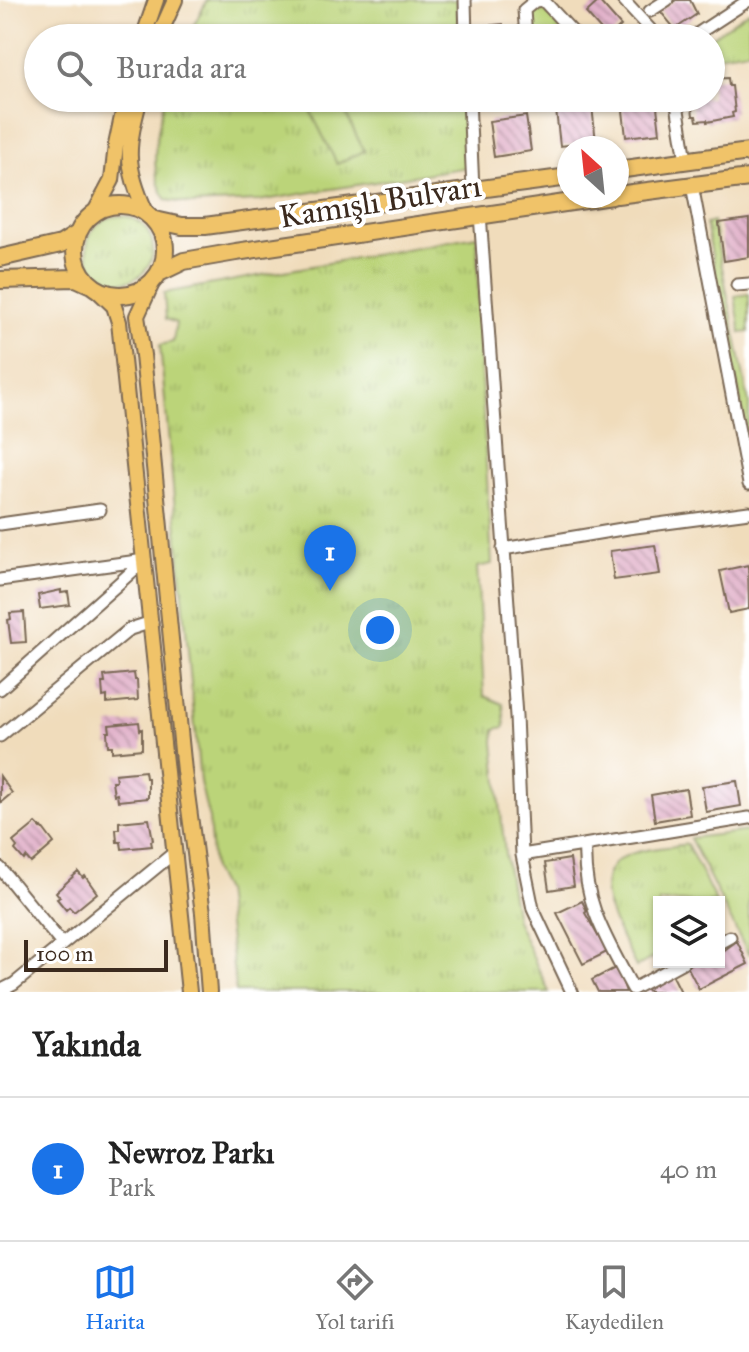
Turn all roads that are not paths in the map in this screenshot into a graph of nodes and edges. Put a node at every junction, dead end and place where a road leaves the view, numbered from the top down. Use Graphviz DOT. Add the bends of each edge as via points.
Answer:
graph roads {
  1 [pos="156,0"];
  2 [pos="175,0"];
  3 [pos="465,0"];
  4 [pos="623,0"];
  5 [pos="667,0"];
  6 [pos="749,0"];
  7 [pos="650,11"];
  8 [pos="148,24"];
  9 [pos="164,24"];
  10 [pos="466,24"];
  11 [pos="525,24"];
  12 [pos="565,24"];
  13 [pos="645,24"];
  14 [pos="712,24"];
  15 [pos="123,112"];
  16 [pos="138,112"];
  17 [pos="470,112"];
  18 [pos="678,112"];
  19 [pos="749,152"];
  20 [pos="686,160"];
  21 [pos="629,168"];
  22 [pos="749,178"];
  23 [pos="557,179"];
  24 [pos="692,185"];
  25 [pos="473,190"];
  26 [pos="629,194"];
  27 [pos="557,204"];
  28 [pos="95,212"];
  29 [pos="480,214"];
  30 [pos="150,216"];
  31 [pos="77,234"];
  32 [pos="0,258"];
  33 [pos="156,277"];
  34 [pos="0,280"];
  35 [pos="93,286"];
  36 [pos="747,462"];
  37 [pos="749,484"];
  38 [pos="100,510"];
  39 [pos="749,512"];
  40 [pos="0,524"];
  41 [pos="503,549"];
  42 [pos="145,560"];
  43 [pos="0,580"];
  44 [pos="152,622"];
  45 [pos="0,689"];
  46 [pos="0,736"];
  47 [pos="749,818"];
  48 [pos="585,845"];
  49 [pos="175,852"];
  50 [pos="522,855"];
  51 [pos="0,868"];
  52 [pos="62,944"];
  53 [pos="672,968"];
  54 [pos="0,991"];
  55 [pos="189,992"];
  56 [pos="209,992"];
  57 [pos="572,992"];
  1 -- 8 [label="main road"];
  2 -- 9 [label="main road"];
  3 -- 10 [label="street"];
  4 -- 13 [label="street"];
  5 -- 7 [label="street"];
  6 -- 14 [label="street"];
  11 -- 12 [label="street" via="528,4 543,0"];
  15 -- 28 [label="main road" via="112,180"];
  16 -- 30 [label="main road" via="128,166"];
  17 -- 25 [label="street"];
  18 -- 20 [label="street"];
  19 -- 20 [label="highway"];
  20 -- 21 [label="highway"];
  22 -- 24 [label="highway, Kamışlı Bulvarı"];
  23 -- 25 [label="highway, Kamışlı Bulvarı"];
  24 -- 26 [label="highway, Kamışlı Bulvarı"];
  24 -- 36 [label="street"];
  25 -- 30 [label="highway, Kamışlı Bulvarı" via="205,226 182,226"];
  27 -- 29 [label="highway, Kamışlı Bulvarı"];
  28 -- 30 [label="highway" via="121,204"];
  28 -- 31 [label="highway"];
  29 -- 33 [label="highway, Kamışlı Bulvarı" via="184,261"];
  29 -- 41 [label="street"];
  30 -- 33 [label="highway" via="165,240 164,262"];
  31 -- 32 [label="highway" via="61,244"];
  31 -- 35 [label="highway" via="77,263"];
  33 -- 35 [label="highway" via="135,293 106,293"];
  33 -- 56 [label="main road" via="137,316"];
  34 -- 35 [label="highway" via="76,278"];
  35 -- 42 [label="main road" via="114,306 119,322"];
  36 -- 37 [label="street"];
  38 -- 40 [label="street"];
  39 -- 41 [label="street"];
  41 -- 50 [label="street"];
  42 -- 43 [label="street"];
  42 -- 44 [label="main road"];
  42 -- 45 [label="street"];
  44 -- 46 [label="street" via="130,629"];
  44 -- 49 [label="main road"];
  47 -- 48 [label="street"];
  48 -- 50 [label="street"];
  48 -- 53 [label="street" via="590,902 633,989"];
  49 -- 52 [label="street"];
  49 -- 55 [label="main road"];
  50 -- 57 [label="street" via="533,909"];
  51 -- 52 [label="street"];
  52 -- 54 [label="street"];
}
